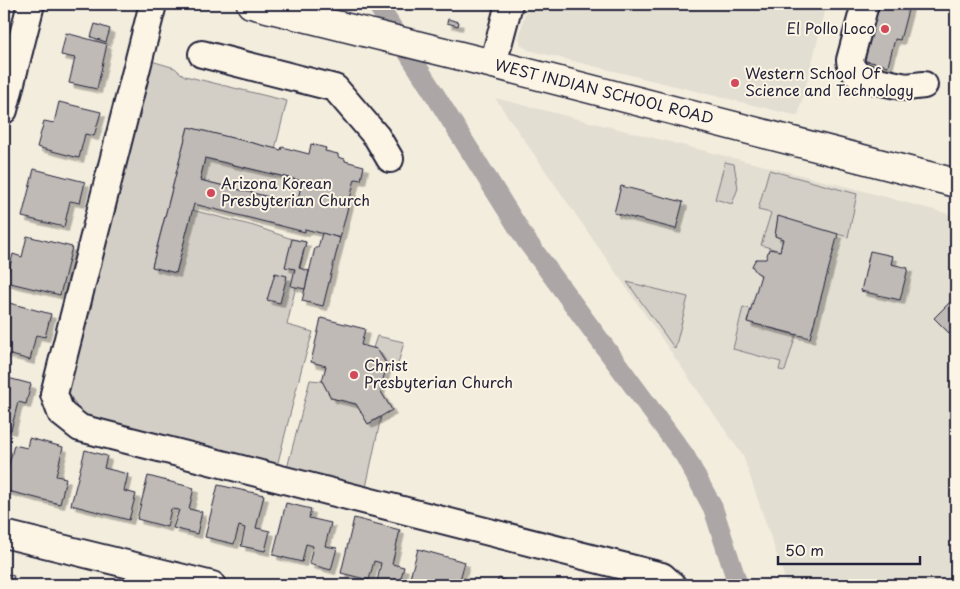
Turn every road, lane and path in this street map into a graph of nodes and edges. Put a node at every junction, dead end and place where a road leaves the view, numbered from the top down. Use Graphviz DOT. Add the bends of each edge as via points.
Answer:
graph roads {
  1 [pos="31,4"];
  2 [pos="153,4"];
  3 [pos="251,4"];
  4 [pos="509,4"];
  5 [pos="865,4"];
  6 [pos="202,54"];
  7 [pos="493,64"];
  8 [pos="924,85"];
  9 [pos="4,110"];
  10 [pos="390,159"];
  11 [pos="956,183"];
  12 [pos="4,534"];
  13 [pos="212,585"];
  14 [pos="672,585"];
  1 -- 9 [label="street"];
  2 -- 14 [label="street" via="54,394 61,413 80,428 662,576"];
  3 -- 7 [label="main road, WEST INDIAN SCHOOL ROAD"];
  4 -- 7 [label="street"];
  5 -- 8 [label="street" via="851,67 868,79 906,87"];
  6 -- 10 [label="street" via="335,88 377,137"];
  7 -- 11 [label="main road, WEST INDIAN SCHOOL ROAD"];
  12 -- 13 [label="street"];
}
